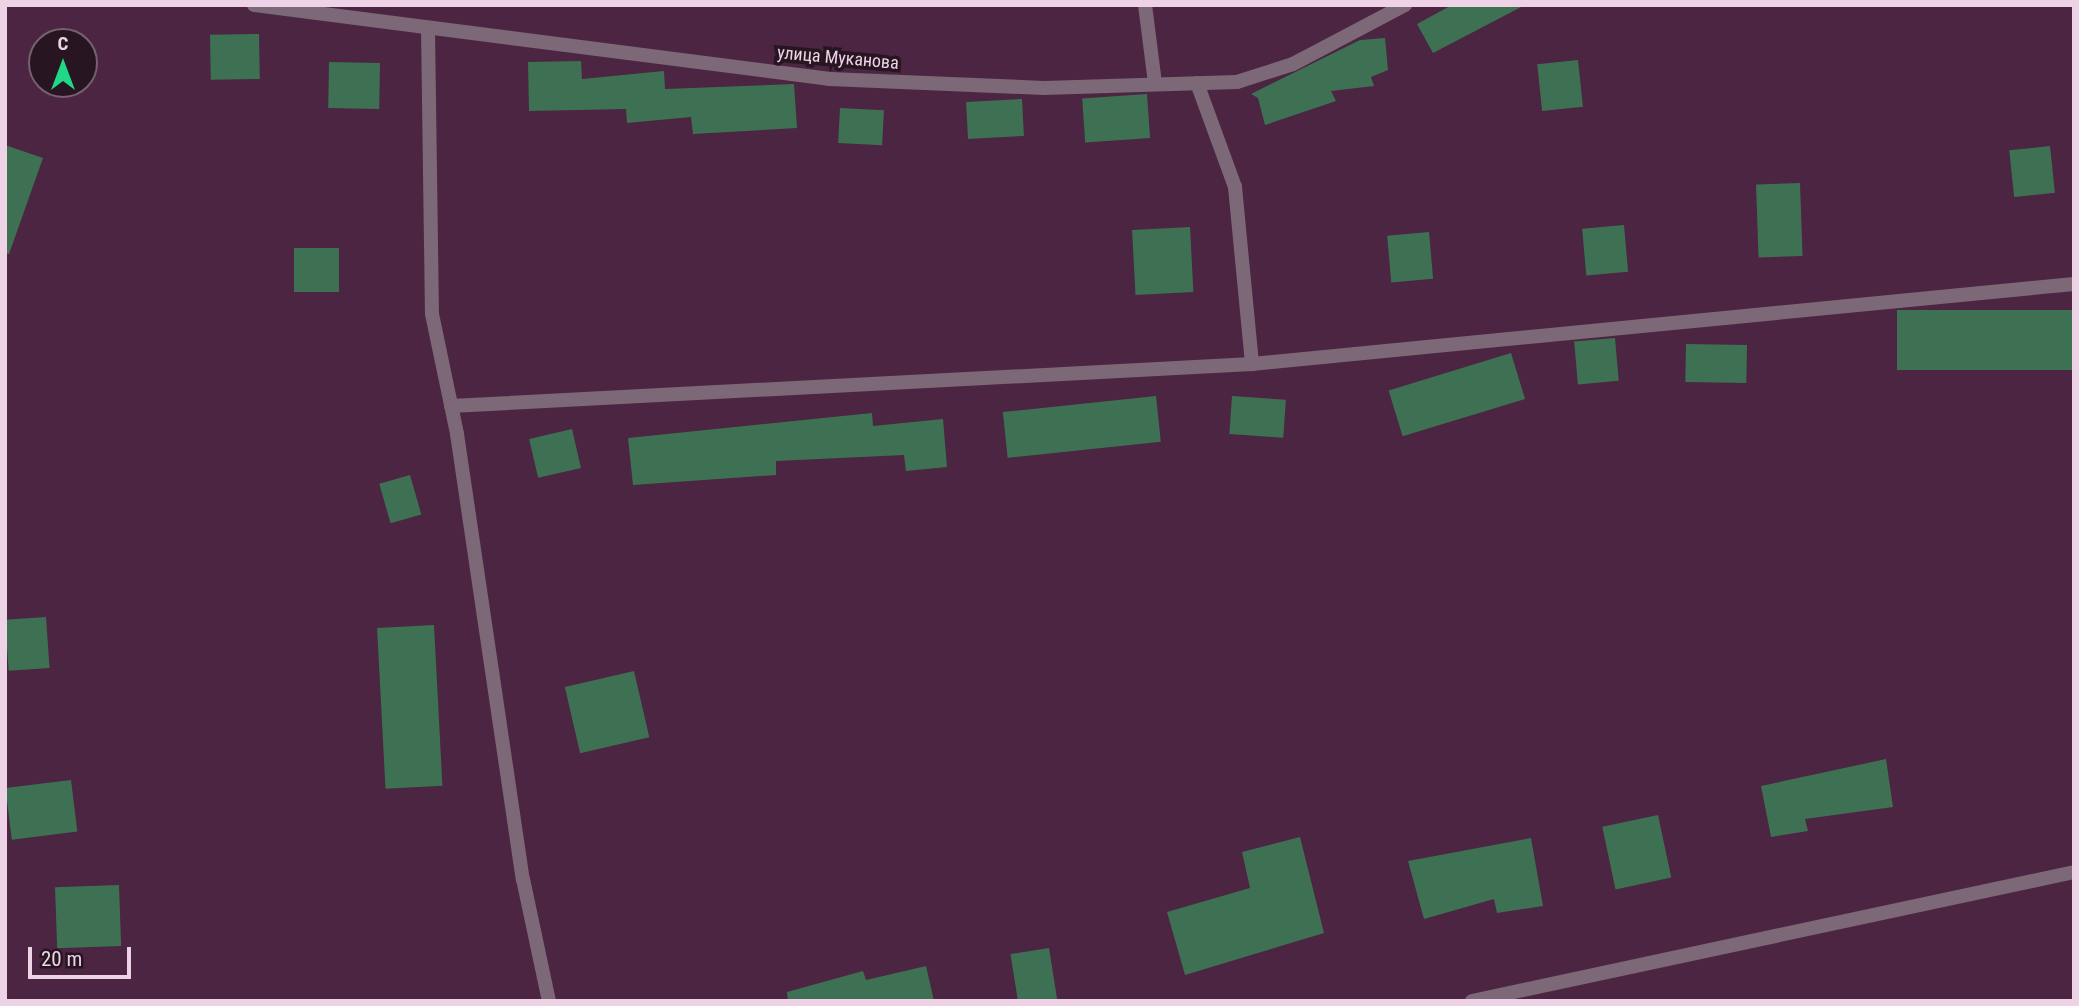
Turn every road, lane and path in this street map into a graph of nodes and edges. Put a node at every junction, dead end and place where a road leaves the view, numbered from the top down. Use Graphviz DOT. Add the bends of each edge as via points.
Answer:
graph roads {
  1 [pos="254,5"];
  2 [pos="1145,5"];
  3 [pos="1405,5"];
  4 [pos="428,29"];
  5 [pos="1155,83"];
  6 [pos="1197,83"];
  7 [pos="2074,285"];
  8 [pos="1252,364"];
  9 [pos="452,406"];
  10 [pos="2074,872"];
  11 [pos="550,1001"];
  12 [pos="1472,1001"];
  1 -- 4 [label="street, улица Муканова"];
  2 -- 5 [label="street"];
  3 -- 6 [label="street, улица Муканова" via="1293,64 1237,82"];
  4 -- 5 [label="street, улица Муканова" via="830,79 1044,88"];
  4 -- 9 [label="street" via="427,258"];
  5 -- 6 [label="street, улица Муканова"];
  6 -- 8 [label="street" via="1235,187"];
  7 -- 8 [label="street"];
  8 -- 9 [label="street"];
  9 -- 11 [label="street" via="523,879"];
  10 -- 12 [label="street"];
}
